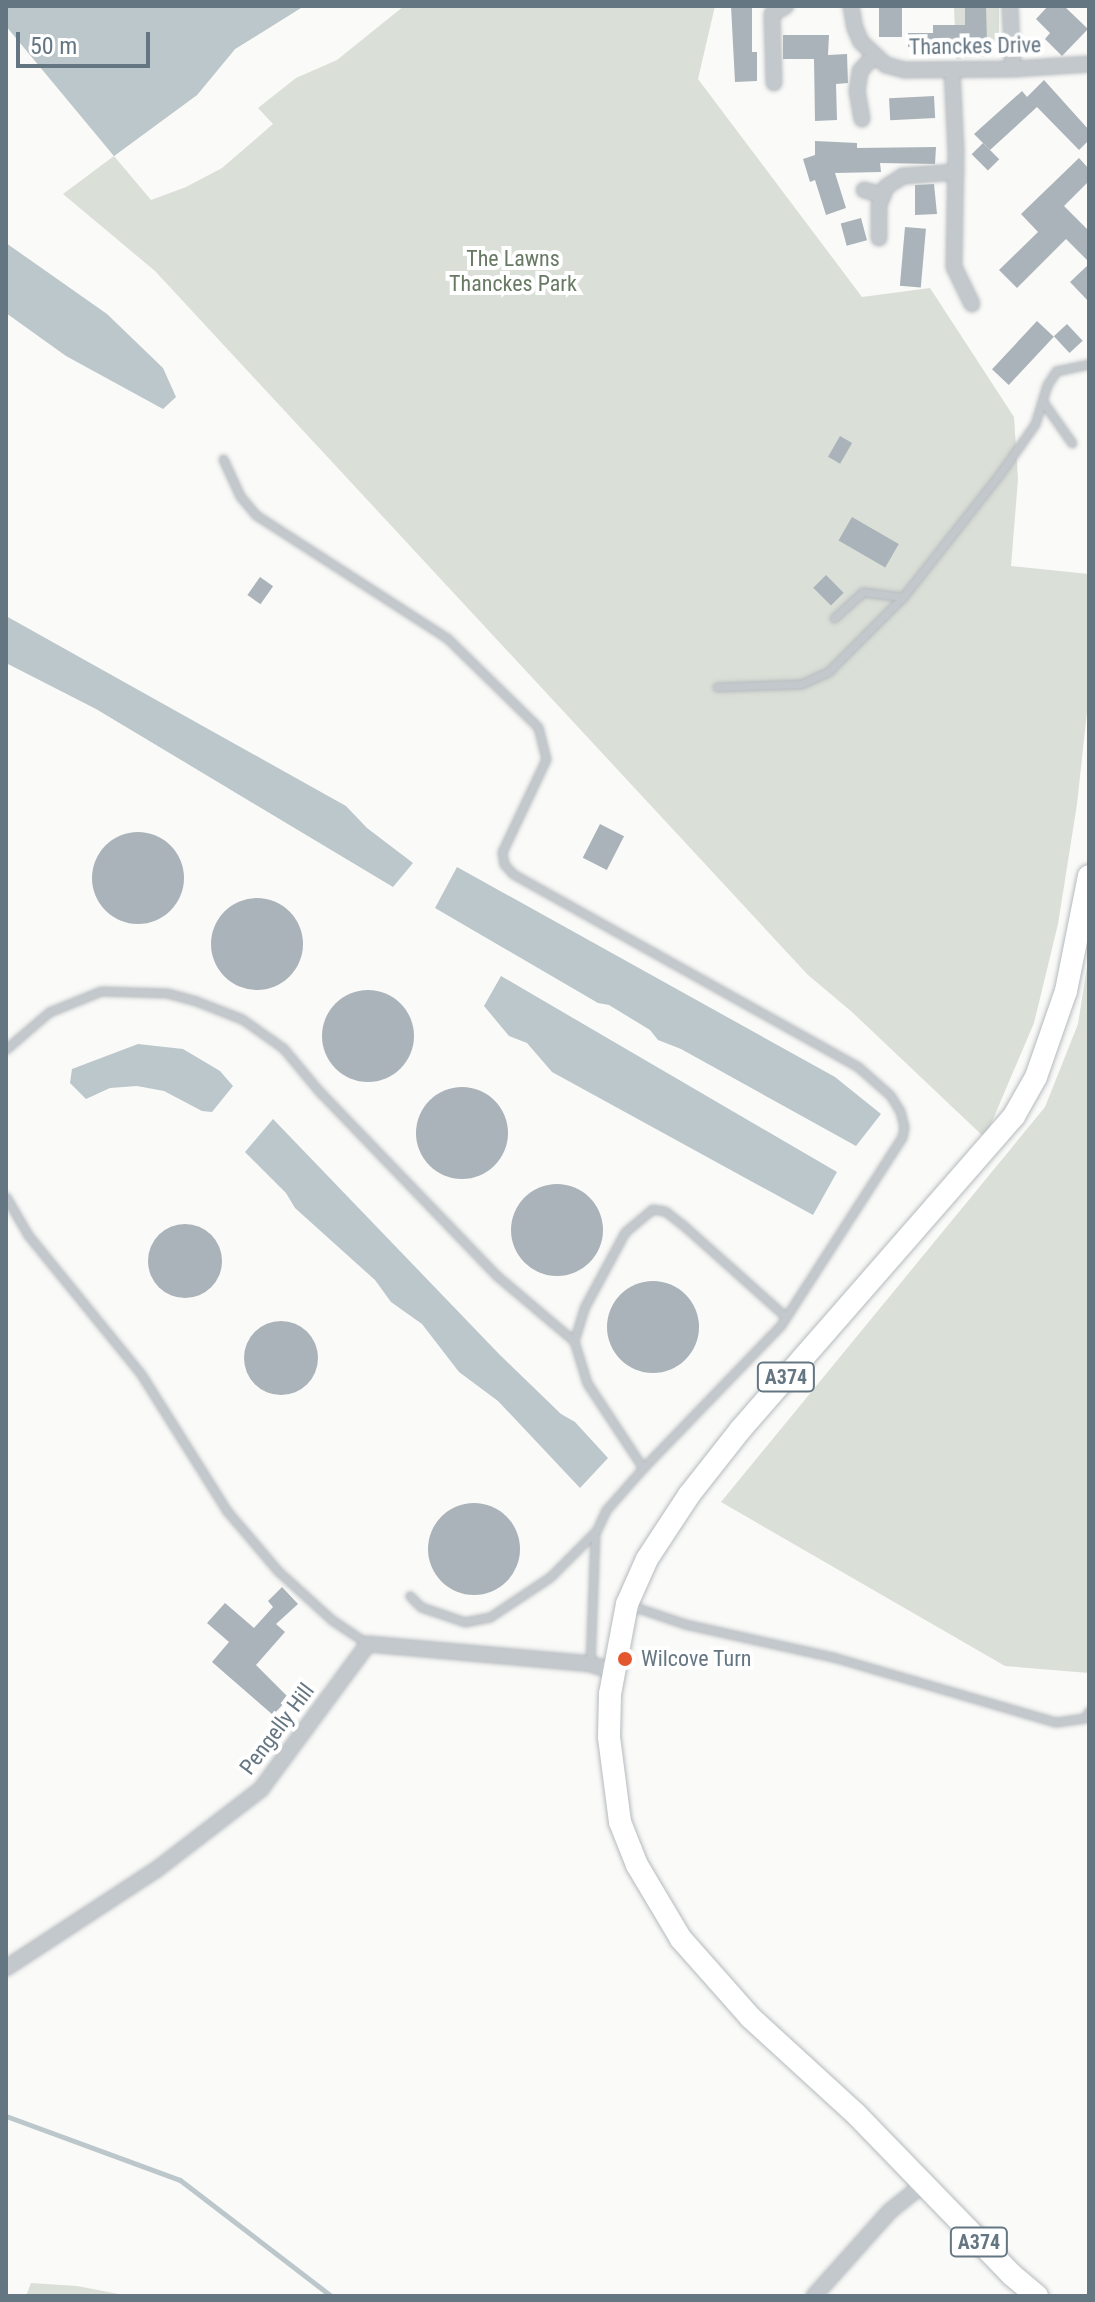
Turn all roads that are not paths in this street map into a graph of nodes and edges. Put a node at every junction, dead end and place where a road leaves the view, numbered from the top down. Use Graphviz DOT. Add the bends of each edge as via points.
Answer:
graph roads {
  1 [pos="786,6"];
  2 [pos="851,6"];
  3 [pos="1010,6"];
  4 [pos="874,56"];
  5 [pos="1089,64"];
  6 [pos="1013,69"];
  7 [pos="952,70"];
  8 [pos="774,83"];
  9 [pos="862,119"];
  10 [pos="956,172"];
  11 [pos="864,190"];
  12 [pos="883,195"];
  13 [pos="879,238"];
  14 [pos="972,304"];
  15 [pos="1089,364"];
  16 [pos="1043,402"];
  17 [pos="1072,443"];
  18 [pos="223,459"];
  19 [pos="903,597"];
  20 [pos="834,618"];
  21 [pos="717,687"];
  22 [pos="1089,876"];
  23 [pos="6,1049"];
  24 [pos="6,1197"];
  25 [pos="786,1317"];
  26 [pos="574,1341"];
  27 [pos="643,1468"];
  28 [pos="596,1531"];
  29 [pos="410,1596"];
  30 [pos="627,1604"];
  31 [pos="368,1644"];
  32 [pos="590,1664"];
  33 [pos="613,1671"];
  34 [pos="1089,1711"];
  35 [pos="6,1968"];
  36 [pos="925,2183"];
  37 [pos="814,2296"];
  38 [pos="1037,2296"];
  1 -- 8 [label="street" via="772,14"];
  2 -- 4 [label="street" via="855,28"];
  3 -- 6 [label="street"];
  4 -- 7 [label="street, Thanckes Drive" via="905,70"];
  4 -- 9 [label="street" via="860,71"];
  5 -- 6 [label="street, Thanckes Drive"];
  6 -- 7 [label="street, Thanckes Drive"];
  7 -- 10 [label="street"];
  10 -- 12 [label="street" via="903,176"];
  10 -- 14 [label="street" via="954,267"];
  11 -- 12 [label="street"];
  12 -- 13 [label="street"];
  15 -- 16 [label="lane" via="1056,371"];
  16 -- 17 [label="lane"];
  16 -- 19 [label="lane" via="1035,424"];
  18 -- 25 [label="lane" via="240,496 256,515 447,638 538,727 546,759 502,852 513,874 857,1066 895,1103 902,1137"];
  19 -- 20 [label="lane" via="863,592"];
  19 -- 21 [label="lane" via="828,672 801,684"];
  22 -- 30 [label="main road, A374" via="1066,991 1036,1077 1014,1116 741,1429 647,1559"];
  23 -- 26 [label="lane" via="49,1012 101,991 167,993 242,1019 283,1048 496,1275"];
  24 -- 31 [label="lane" via="28,1235 141,1374 227,1511 278,1571 332,1620"];
  25 -- 26 [label="lane" via="683,1225 665,1211 652,1209 625,1232 584,1308"];
  25 -- 27 [label="lane"];
  26 -- 27 [label="lane" via="587,1383"];
  27 -- 28 [label="lane" via="606,1510"];
  28 -- 29 [label="lane" via="550,1577 490,1617 465,1622 441,1616"];
  28 -- 32 [label="lane"];
  30 -- 33 [label="main road, A374"];
  30 -- 34 [label="lane" via="1056,1722 1085,1718"];
  31 -- 32 [label="street"];
  31 -- 35 [label="street, Pengelly Hill" via="261,1789 156,1870"];
  32 -- 33 [label="street"];
  33 -- 36 [label="main road, A374" via="609,1737 620,1822 656,1902 706,1972"];
  36 -- 37 [label="street" via="890,2211"];
  36 -- 38 [label="main road, A374"];
}
